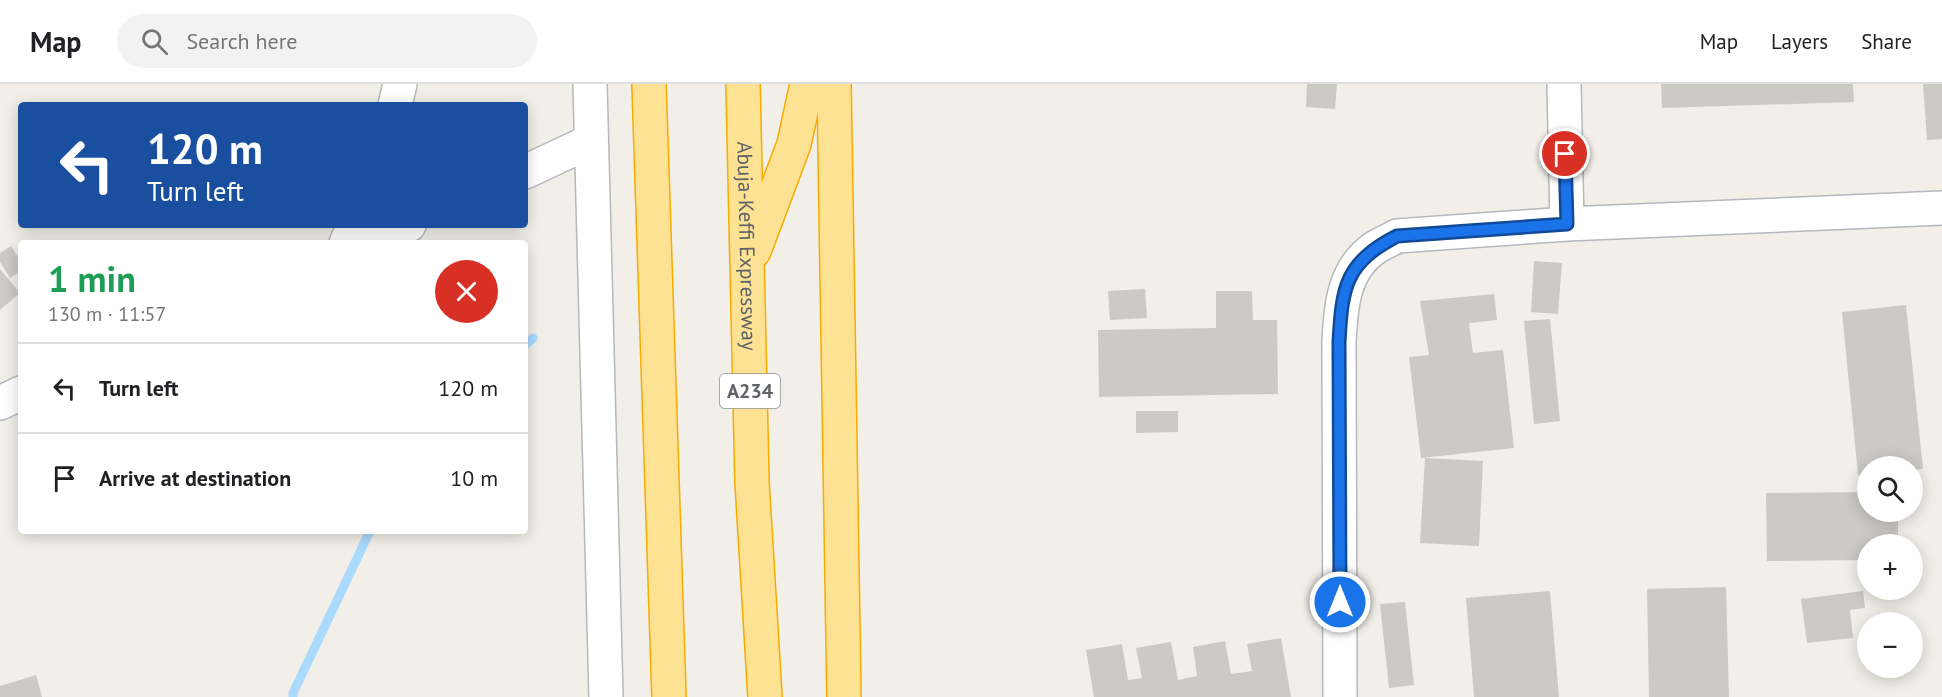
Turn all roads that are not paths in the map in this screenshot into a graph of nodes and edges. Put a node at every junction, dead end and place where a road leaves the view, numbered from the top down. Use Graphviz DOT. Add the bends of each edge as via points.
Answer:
graph roads {
  1 [pos="399,84"];
  2 [pos="590,84"];
  3 [pos="649,84"];
  4 [pos="743,84"];
  5 [pos="807,84"];
  6 [pos="834,84"];
  7 [pos="1564,84"];
  8 [pos="395,102"];
  9 [pos="591,141"];
  10 [pos="528,171"];
  11 [pos="1942,208"];
  12 [pos="1567,224"];
  13 [pos="402,228"];
  14 [pos="376,240"];
  15 [pos="748,267"];
  16 [pos="18,394"];
  17 [pos="0,403"];
  18 [pos="606,697"];
  19 [pos="669,697"];
  20 [pos="765,697"];
  21 [pos="843,697"];
  22 [pos="1340,697"];
  1 -- 8 [label="street"];
  2 -- 9 [label="street"];
  3 -- 19 [label="highway"];
  4 -- 15 [label="highway, Abuja-Keffi Expressway / A234"];
  5 -- 15 [label="highway" via="794,144"];
  6 -- 21 [label="highway"];
  7 -- 12 [label="street"];
  9 -- 10 [label="street"];
  9 -- 18 [label="street"];
  11 -- 12 [label="street"];
  12 -- 22 [label="street" via="1397,236 1376,247 1354,267 1341,302 1339,342"];
  13 -- 14 [label="street"];
  15 -- 20 [label="highway, Abuja-Keffi Expressway / A234" via="752,482"];
  16 -- 17 [label="street"];
}
